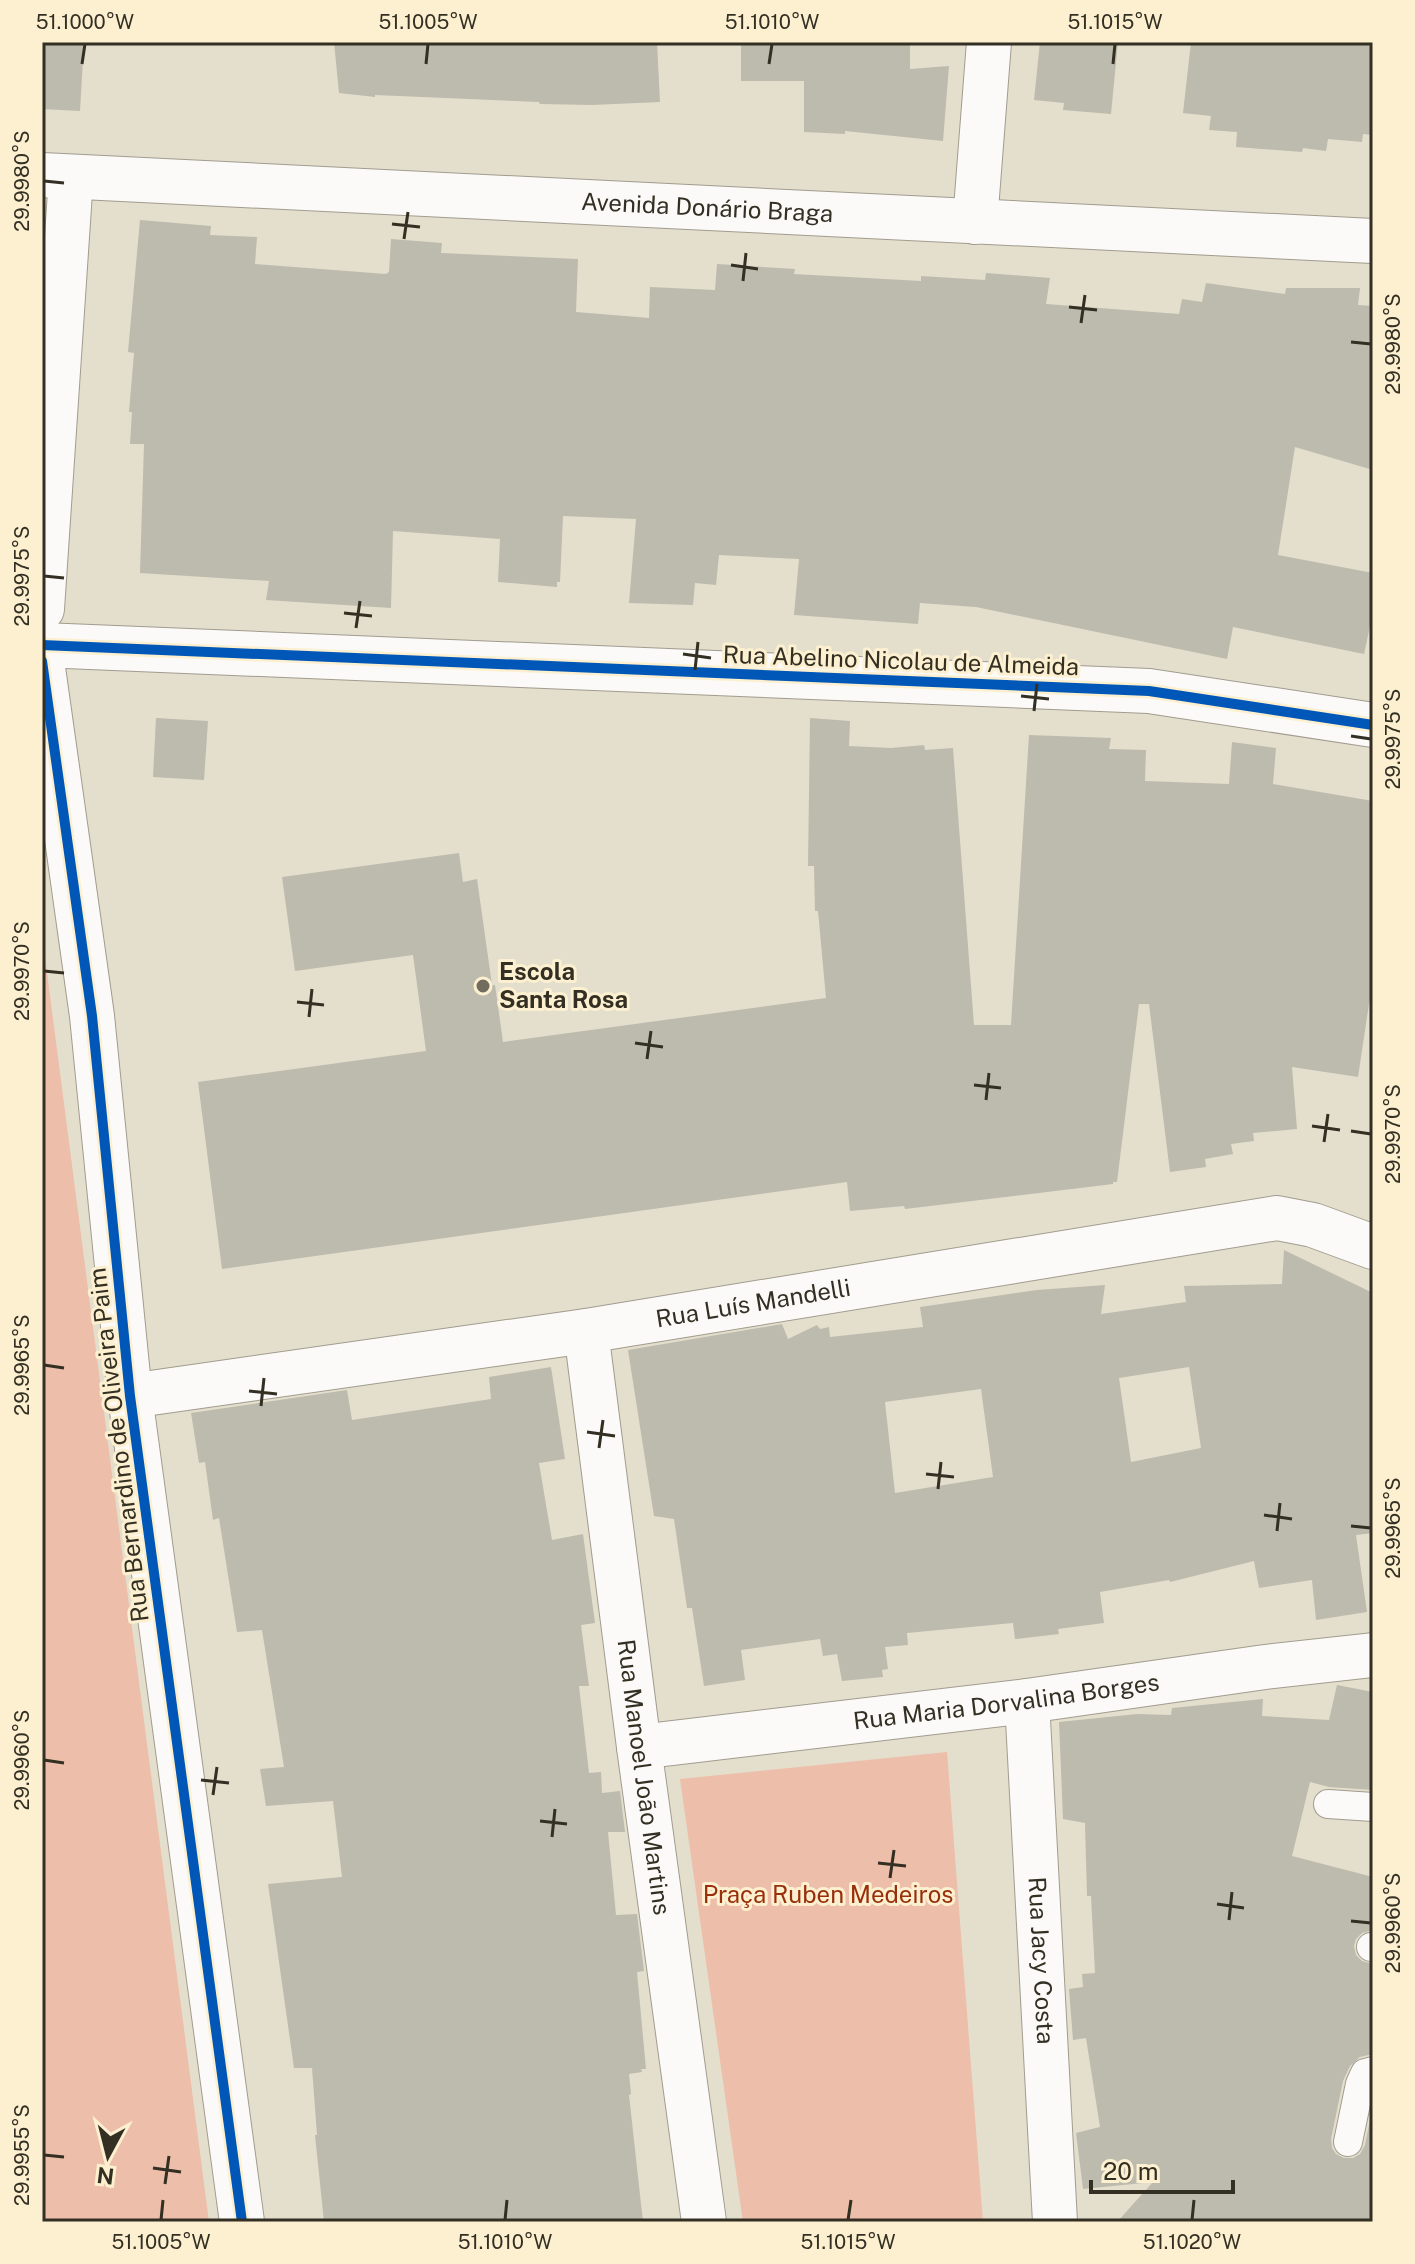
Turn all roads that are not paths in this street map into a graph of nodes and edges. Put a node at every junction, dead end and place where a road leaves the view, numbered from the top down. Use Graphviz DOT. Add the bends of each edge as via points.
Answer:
graph roads {
  1 [pos="989,42"];
  2 [pos="56,176"];
  3 [pos="975,222"];
  4 [pos="1373,241"];
  5 [pos="42,609"];
  6 [pos="42,645"];
  7 [pos="42,661"];
  8 [pos="1373,725"];
  9 [pos="1373,1247"];
  10 [pos="586,1331"];
  11 [pos="130,1396"];
  12 [pos="1373,1655"];
  13 [pos="1027,1701"];
  14 [pos="639,1747"];
  15 [pos="1328,1804"];
  16 [pos="1373,1807"];
  17 [pos="1373,2071"];
  18 [pos="1348,2142"];
  19 [pos="242,2222"];
  20 [pos="704,2222"];
  21 [pos="1055,2222"];
  1 -- 3 [label="street"];
  2 -- 3 [label="street, Avenida Donário Braga"];
  2 -- 5 [label="street"];
  3 -- 4 [label="street, Avenida Donário Braga"];
  6 -- 8 [label="street, Rua Abelino Nicolau de Almeida" via="1149,691"];
  7 -- 11 [label="street, Rua Bernardino de Oliveira Paim" via="92,1016"];
  9 -- 10 [label="street, Rua Luís Mandelli" via="1277,1218"];
  10 -- 11 [label="street, Rua Luís Mandelli"];
  10 -- 14 [label="street, Rua Manoel João Martins"];
  11 -- 19 [label="street, Rua Bernardino de Oliveira Paim"];
  12 -- 13 [label="street, Rua Maria Dorvalina Borges"];
  13 -- 14 [label="street, Rua Maria Dorvalina Borges"];
  13 -- 21 [label="street, Rua Jacy Costa"];
  14 -- 20 [label="street, Rua Manoel João Martins"];
  15 -- 16 [label="lane"];
  17 -- 18 [label="lane" via="1365,2073 1360,2084"];
}
